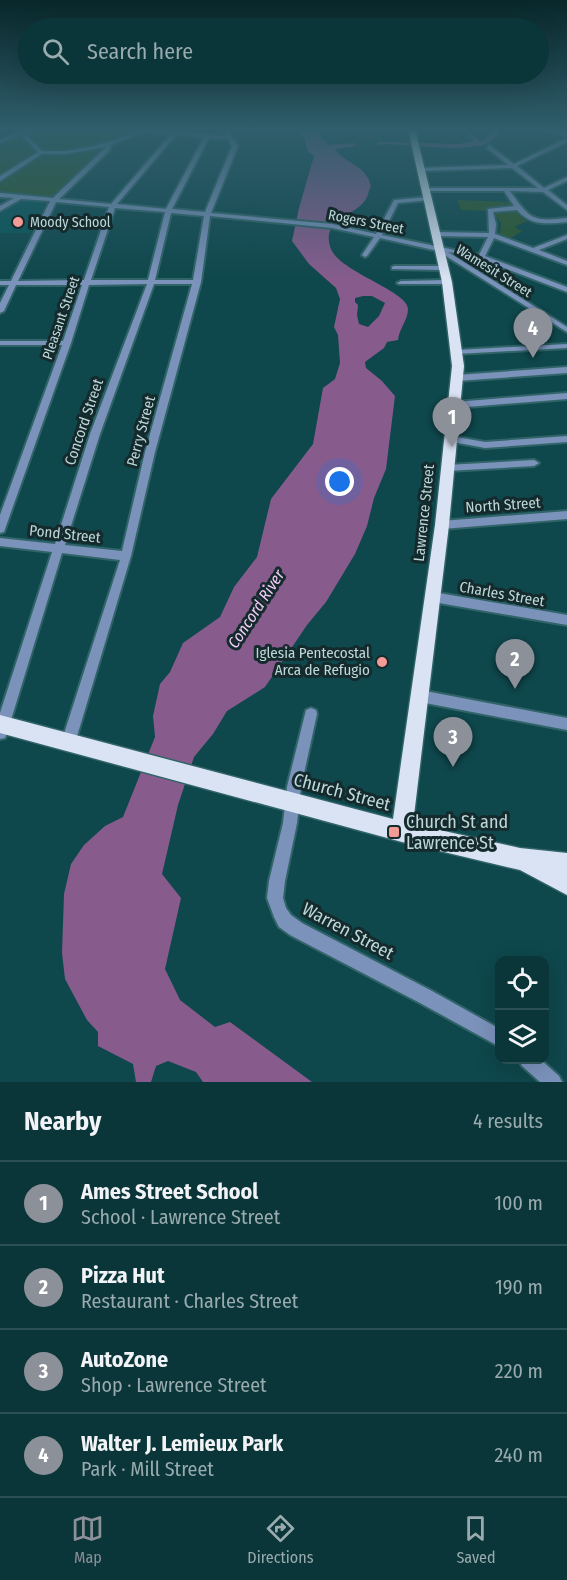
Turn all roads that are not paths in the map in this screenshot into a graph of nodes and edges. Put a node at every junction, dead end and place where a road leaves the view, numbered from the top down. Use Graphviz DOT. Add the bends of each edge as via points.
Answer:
graph roads {
  1 [pos="76,179"];
  2 [pos="135,179"];
  3 [pos="183,179"];
  4 [pos="222,179"];
  5 [pos="424,179"];
  6 [pos="531,179"];
  7 [pos="566,179"];
  8 [pos="505,189"];
  9 [pos="544,190"];
  10 [pos="427,194"];
  11 [pos="0,195"];
  12 [pos="20,197"];
  13 [pos="54,200"];
  14 [pos="112,206"];
  15 [pos="519,208"];
  16 [pos="567,208"];
  17 [pos="0,209"];
  18 [pos="168,211"];
  19 [pos="207,215"];
  20 [pos="567,220"];
  21 [pos="436,234"];
  22 [pos="493,235"];
  23 [pos="378,236"];
  24 [pos="567,237"];
  25 [pos="440,250"];
  26 [pos="532,250"];
  27 [pos="365,255"];
  28 [pos="480,259"];
  29 [pos="567,263"];
  30 [pos="394,268"];
  31 [pos="446,275"];
  32 [pos="197,282"];
  33 [pos="0,283"];
  34 [pos="13,283"];
  35 [pos="87,283"];
  36 [pos="151,283"];
  37 [pos="401,283"];
  38 [pos="567,290"];
  39 [pos="0,311"];
  40 [pos="567,330"];
  41 [pos="0,343"];
  42 [pos="67,343"];
  43 [pos="567,346"];
  44 [pos="457,352"];
  45 [pos="567,370"];
  46 [pos="457,378"];
  47 [pos="567,396"];
  48 [pos="455,405"];
  49 [pos="451,439"];
  50 [pos="567,439"];
  51 [pos="534,464"];
  52 [pos="447,468"];
  53 [pos="567,515"];
  54 [pos="442,525"];
  55 [pos="0,529"];
  56 [pos="0,542"];
  57 [pos="58,549"];
  58 [pos="126,556"];
  59 [pos="432,597"];
  60 [pos="567,620"];
  61 [pos="420,696"];
  62 [pos="311,714"];
  63 [pos="567,724"];
  64 [pos="1,727"];
  65 [pos="68,743"];
  66 [pos="291,802"];
  67 [pos="402,832"];
  68 [pos="520,858"];
  69 [pos="567,864"];
  70 [pos="567,884"];
  71 [pos="495,1036"];
  72 [pos="533,1064"];
  73 [pos="553,1082"];
  1 -- 13 [label="street"];
  2 -- 14 [label="street, Pleasant Street"];
  3 -- 18 [label="street, Concord Street"];
  4 -- 19 [label="street, Perry Street"];
  5 -- 10 [label="main road, Lawrence Street"];
  6 -- 9 [label="street"];
  7 -- 9 [label="street"];
  8 -- 9 [label="street"];
  8 -- 10 [label="street"];
  8 -- 15 [label="street"];
  9 -- 16 [label="street"];
  10 -- 21 [label="main road, Lawrence Street"];
  10 -- 23 [label="street" via="396,201"];
  11 -- 12 [label="street, Rogers Street"];
  12 -- 13 [label="street, Rogers Street"];
  12 -- 17 [label="street"];
  13 -- 14 [label="street, Rogers Street"];
  13 -- 34 [label="street"];
  14 -- 18 [label="street, Rogers Street"];
  14 -- 35 [label="street, Pleasant Street"];
  15 -- 20 [label="street" via="535,222"];
  15 -- 22 [label="street" via="490,210"];
  18 -- 19 [label="street, Rogers Street"];
  18 -- 36 [label="street, Concord Street"];
  19 -- 23 [label="street, Rogers Street" via="339,227"];
  19 -- 32 [label="street, Perry Street"];
  21 -- 22 [label="street"];
  21 -- 25 [label="main road, Lawrence Street"];
  22 -- 26 [label="street"];
  22 -- 28 [label="street"];
  23 -- 25 [label="street, Rogers Street"];
  23 -- 27 [label="street"];
  24 -- 26 [label="street"];
  25 -- 28 [label="street, Rogers Street"];
  25 -- 31 [label="main road, Lawrence Street"];
  25 -- 40 [label="street, Wamesit Street"];
  26 -- 29 [label="street"];
  28 -- 38 [label="street, Rogers Street"];
  30 -- 31 [label="street"];
  31 -- 37 [label="street"];
  31 -- 44 [label="main road, Lawrence Street"];
  32 -- 36 [label="street"];
  32 -- 58 [label="street, Perry Street"];
  33 -- 34 [label="street"];
  34 -- 35 [label="street"];
  34 -- 39 [label="street"];
  35 -- 36 [label="street"];
  35 -- 42 [label="street, Pleasant Street"];
  36 -- 57 [label="street, Concord Street" via="94,434"];
  41 -- 42 [label="street"];
  42 -- 55 [label="street, Pleasant Street"];
  43 -- 44 [label="street"];
  44 -- 46 [label="main road, Lawrence Street"];
  45 -- 46 [label="street"];
  46 -- 48 [label="main road, Lawrence Street"];
  47 -- 48 [label="street"];
  48 -- 49 [label="main road, Lawrence Street"];
  49 -- 50 [label="street" via="485,445"];
  49 -- 52 [label="main road, Lawrence Street"];
  51 -- 52 [label="street"];
  52 -- 54 [label="main road, Lawrence Street"];
  53 -- 54 [label="street, North Street"];
  54 -- 59 [label="main road, Lawrence Street"];
  56 -- 57 [label="street, Pond Street"];
  57 -- 58 [label="street, Pond Street"];
  57 -- 64 [label="street, Concord Street"];
  58 -- 65 [label="street, Perry Street"];
  59 -- 60 [label="street, Charles Street"];
  59 -- 61 [label="main road, Lawrence Street"];
  61 -- 63 [label="street"];
  61 -- 67 [label="main road, Lawrence Street"];
  62 -- 66 [label="street, Warren Street"];
  64 -- 65 [label="main road, Church Street"];
  65 -- 66 [label="main road, Church Street"];
  66 -- 67 [label="main road, Church Street"];
  66 -- 71 [label="street, Warren Street" via="275,898 285,921"];
  67 -- 68 [label="main road, Church Street"];
  68 -- 69 [label="main road, Church Street"];
  68 -- 70 [label="main road"];
  72 -- 73 [label="street"];
}
